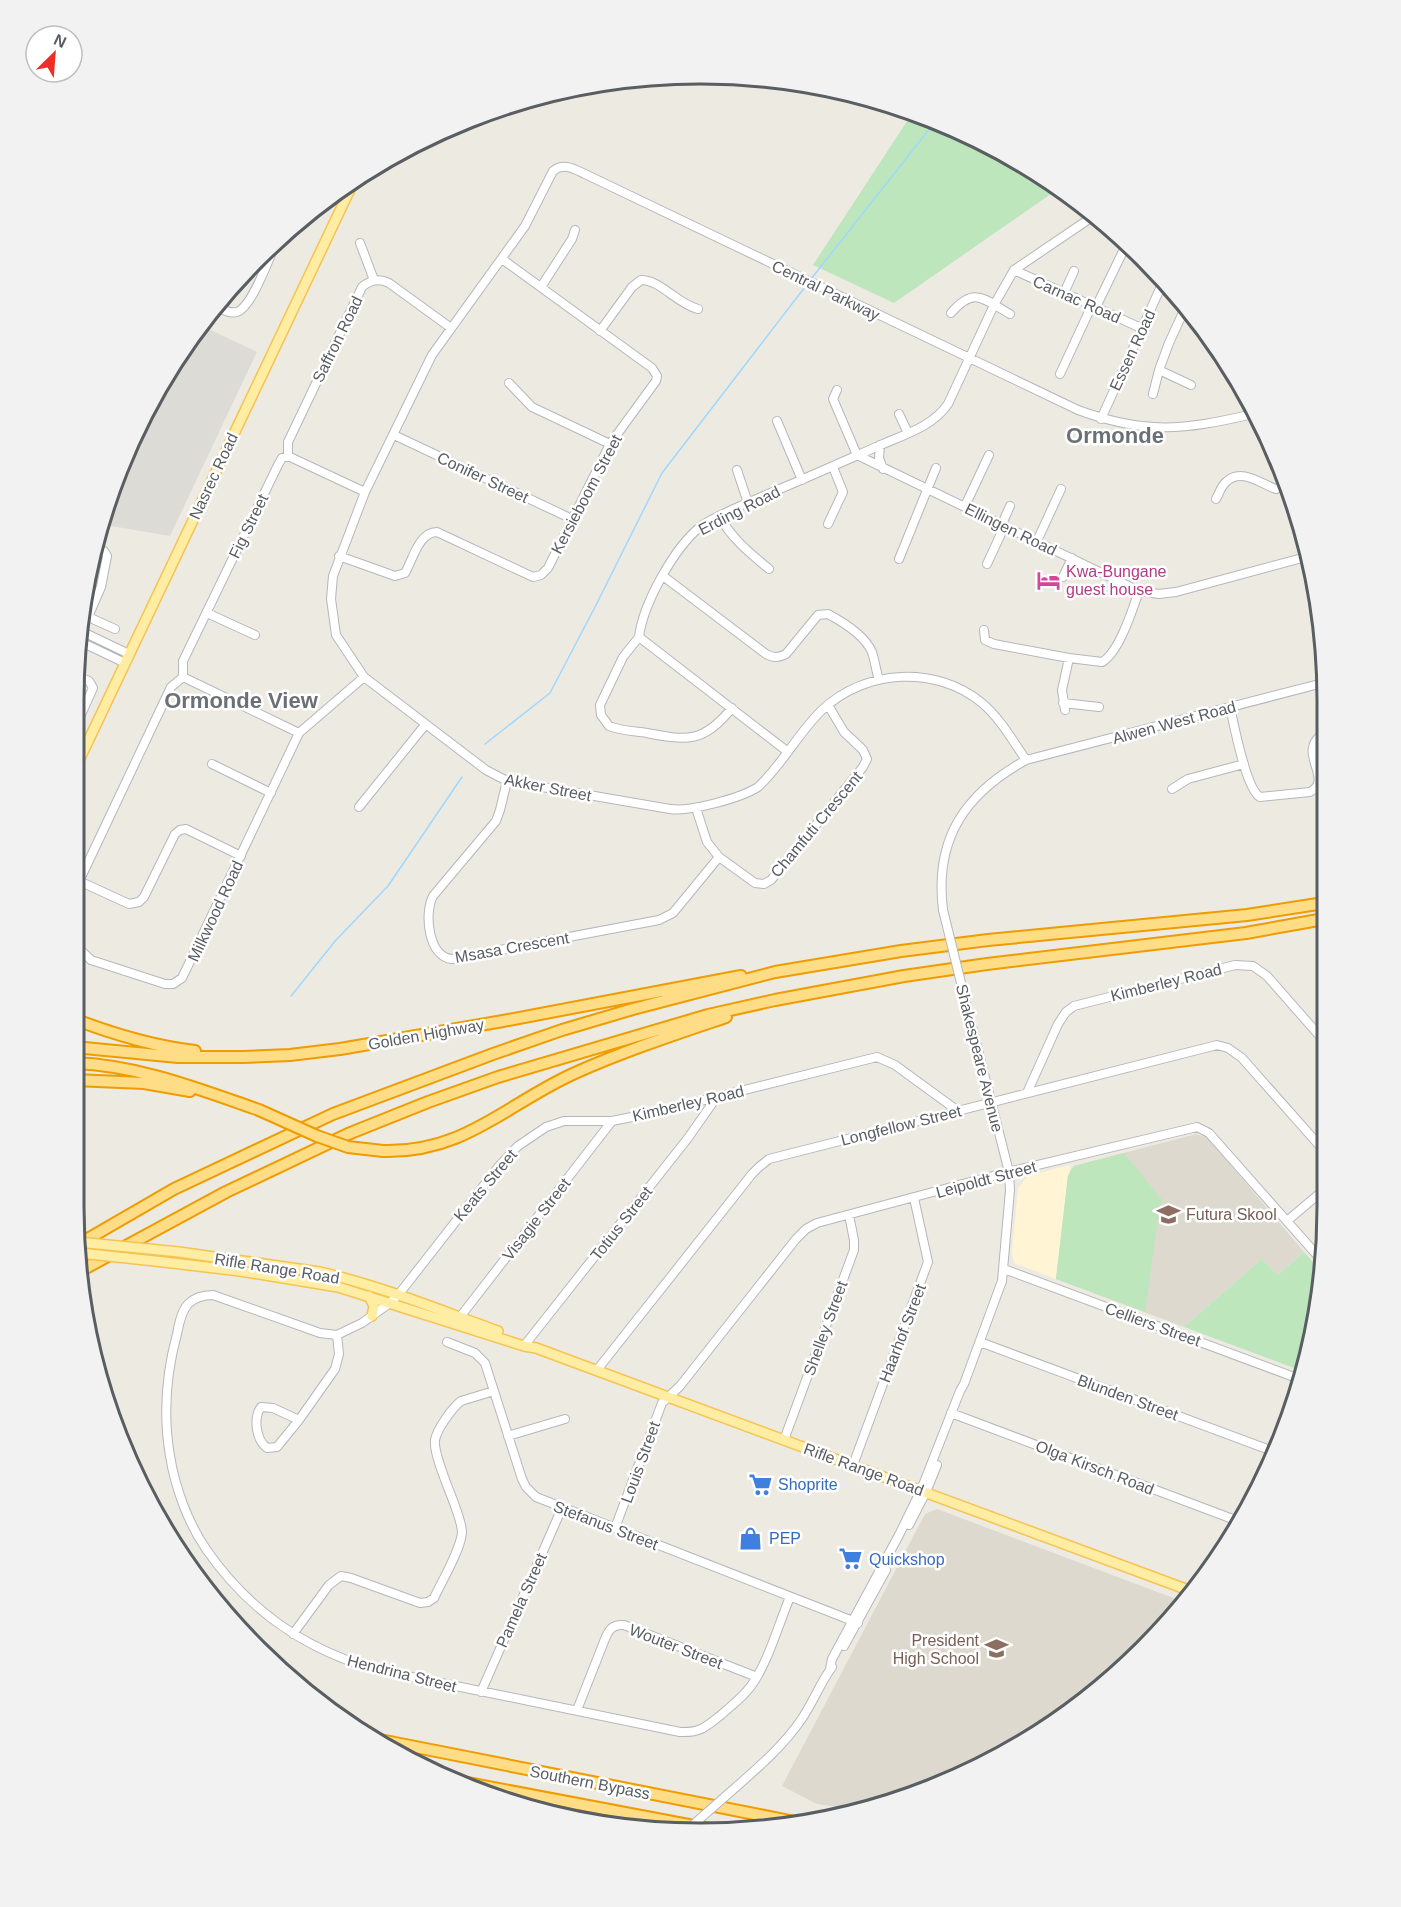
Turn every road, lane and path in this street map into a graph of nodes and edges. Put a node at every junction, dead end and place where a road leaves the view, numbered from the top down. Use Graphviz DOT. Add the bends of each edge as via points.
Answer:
graph roads {
  1 [pos="347,196"];
  2 [pos="340,200"];
  3 [pos="1087,220"];
  4 [pos="575,230"];
  5 [pos="360,243"];
  6 [pos="1122,252"];
  7 [pos="502,259"];
  8 [pos="266,264"];
  9 [pos="1014,270"];
  10 [pos="1074,272"];
  11 [pos="374,280"];
  12 [pos="541,287"];
  13 [pos="1159,289"];
  14 [pos="1064,293"];
  15 [pos="471,302"];
  16 [pos="994,305"];
  17 [pos="1094,306"];
  18 [pos="698,309"];
  19 [pos="224,310"];
  20 [pos="951,313"];
  21 [pos="1010,314"];
  22 [pos="1182,315"];
  23 [pos="451,328"];
  24 [pos="1141,328"];
  25 [pos="600,331"];
  26 [pos="969,358"];
  27 [pos="1159,370"];
  28 [pos="1060,374"];
  29 [pos="509,384"];
  30 [pos="1191,385"];
  31 [pos="837,390"];
  32 [pos="1153,394"];
  33 [pos="899,414"];
  34 [pos="1246,415"];
  35 [pos="1101,418"];
  36 [pos="777,421"];
  37 [pos="908,433"];
  38 [pos="394,435"];
  39 [pos="610,444"];
  40 [pos="880,445"];
  41 [pos="856,455"];
  42 [pos="989,455"];
  43 [pos="288,456"];
  44 [pos="833,467"];
  45 [pos="936,468"];
  46 [pos="883,469"];
  47 [pos="737,470"];
  48 [pos="802,480"];
  49 [pos="1279,488"];
  50 [pos="928,489"];
  51 [pos="1061,489"];
  52 [pos="365,492"];
  53 [pos="1216,499"];
  54 [pos="748,503"];
  55 [pos="965,506"];
  56 [pos="1010,506"];
  57 [pos="720,517"];
  58 [pos="572,519"];
  59 [pos="828,524"];
  60 [pos="1003,525"];
  61 [pos="1037,541"];
  62 [pos="103,551"];
  63 [pos="339,556"];
  64 [pos="1072,558"];
  65 [pos="899,559"];
  66 [pos="1300,559"];
  67 [pos="987,564"];
  68 [pos="769,569"];
  69 [pos="663,576"];
  70 [pos="1063,577"];
  71 [pos="1139,591"];
  72 [pos="92,605"];
  73 [pos="207,613"];
  74 [pos="89,618"];
  75 [pos="115,629"];
  76 [pos="984,630"];
  77 [pos="255,635"];
  78 [pos="639,637"];
  79 [pos="87,639"];
  80 [pos="125,657"];
  81 [pos="1069,658"];
  82 [pos="183,677"];
  83 [pos="364,677"];
  84 [pos="85,679"];
  85 [pos="879,680"];
  86 [pos="1317,685"];
  87 [pos="828,705"];
  88 [pos="1099,707"];
  89 [pos="1230,707"];
  90 [pos="84,708"];
  91 [pos="732,708"];
  92 [pos="425,725"];
  93 [pos="298,733"];
  94 [pos="1317,737"];
  95 [pos="84,739"];
  96 [pos="84,749"];
  97 [pos="788,752"];
  98 [pos="1026,760"];
  99 [pos="212,764"];
  100 [pos="1244,764"];
  101 [pos="1317,773"];
  102 [pos="507,781"];
  103 [pos="1317,787"];
  104 [pos="1172,789"];
  105 [pos="272,792"];
  106 [pos="358,807"];
  107 [pos="696,808"];
  108 [pos="241,856"];
  109 [pos="719,857"];
  110 [pos="84,870"];
  111 [pos="84,883"];
  112 [pos="1317,904"];
  113 [pos="1317,920"];
  114 [pos="84,953"];
  115 [pos="775,972"];
  116 [pos="775,1000"];
  117 [pos="84,1023"];
  118 [pos="1317,1033"];
  119 [pos="84,1048"];
  120 [pos="243,1058"];
  121 [pos="84,1064"];
  122 [pos="84,1080"];
  123 [pos="1027,1093"];
  124 [pos="716,1098"];
  125 [pos="234,1101"];
  126 [pos="991,1104"];
  127 [pos="958,1111"];
  128 [pos="612,1120"];
  129 [pos="1317,1143"];
  130 [pos="1009,1172"];
  131 [pos="1317,1196"];
  132 [pos="914,1198"];
  133 [pos="849,1215"];
  134 [pos="1287,1221"];
  135 [pos="85,1239"];
  136 [pos="85,1244"];
  137 [pos="1315,1253"];
  138 [pos="86,1254"];
  139 [pos="87,1268"];
  140 [pos="1004,1269"];
  141 [pos="399,1294"];
  142 [pos="369,1296"];
  143 [pos="390,1303"];
  144 [pos="372,1316"];
  145 [pos="460,1317"];
  146 [pos="337,1335"];
  147 [pos="447,1342"];
  148 [pos="980,1342"];
  149 [pos="525,1344"];
  150 [pos="597,1371"];
  151 [pos="1293,1377"];
  152 [pos="494,1391"];
  153 [pos="668,1396"];
  154 [pos="954,1414"];
  155 [pos="565,1419"];
  156 [pos="299,1420"];
  157 [pos="508,1436"];
  158 [pos="784,1440"];
  159 [pos="1267,1449"];
  160 [pos="853,1465"];
  161 [pos="924,1491"];
  162 [pos="562,1508"];
  163 [pos="1232,1519"];
  164 [pos="615,1528"];
  165 [pos="1184,1589"];
  166 [pos="790,1596"];
  167 [pos="855,1622"];
  168 [pos="293,1634"];
  169 [pos="757,1677"];
  170 [pos="481,1692"];
  171 [pos="577,1710"];
  172 [pos="399,1744"];
  173 [pos="500,1789"];
  174 [pos="777,1818"];
  175 [pos="675,1822"];
  176 [pos="695,1823"];
  1 -- 80 [label="main road, Nasrec Road"];
  2 -- 80 [label="main road, Nasrec Road"];
  3 -- 9 [label="street"];
  4 -- 12 [label="street"];
  5 -- 11 [label="street"];
  6 -- 17 [label="street"];
  7 -- 12 [label="street, Kersieboom Street"];
  7 -- 15 [label="street, Central Parkway"];
  7 -- 26 [label="street, Central Parkway" via="532,214 553,171 566,166"];
  8 -- 19 [label="street" via="244,307 235,312"];
  9 -- 14 [label="street, Carnac Road"];
  9 -- 16 [label="street"];
  10 -- 14 [label="street"];
  11 -- 23 [label="street, Saffron Road" via="389,283"];
  11 -- 43 [label="street, Saffron Road" via="362,287 288,442"];
  12 -- 25 [label="street, Kersieboom Street"];
  13 -- 24 [label="street, Essen Road"];
  14 -- 17 [label="street, Carnac Road"];
  15 -- 23 [label="street, Akker Street"];
  16 -- 20 [label="street" via="970,297"];
  16 -- 21 [label="street"];
  16 -- 26 [label="street"];
  17 -- 24 [label="street, Carnac Road"];
  17 -- 28 [label="street"];
  18 -- 25 [label="street" via="652,282 641,280 632,286"];
  22 -- 27 [label="street"];
  23 -- 38 [label="street, Akker Street" via="432,355"];
  24 -- 35 [label="street, Essen Road"];
  25 -- 39 [label="street, Kersieboom Street" via="652,368 657,376"];
  26 -- 35 [label="street, Central Parkway"];
  26 -- 37 [label="street, Erding Road" via="943,412"];
  27 -- 30 [label="street"];
  27 -- 32 [label="street"];
  29 -- 39 [label="street" via="540,411"];
  31 -- 41 [label="street" via="833,399"];
  33 -- 37 [label="street"];
  34 -- 35 [label="street, Central Parkway" via="1175,428 1135,426"];
  36 -- 48 [label="street"];
  37 -- 40 [label="street, Erding Road"];
  38 -- 52 [label="street, Akker Street"];
  38 -- 58 [label="street, Conifer Street"];
  39 -- 58 [label="street, Kersieboom Street"];
  40 -- 41 [label="street, Erding Road"];
  40 -- 46 [label="street"];
  41 -- 44 [label="street, Erding Road"];
  41 -- 46 [label="street, Ellingen Road"];
  42 -- 55 [label="street"];
  43 -- 52 [label="street"];
  43 -- 73 [label="street, Fig Street" via="278,465"];
  44 -- 48 [label="street, Erding Road"];
  44 -- 59 [label="street" via="843,492"];
  45 -- 50 [label="street"];
  46 -- 50 [label="street, Ellingen Road"];
  47 -- 54 [label="street"];
  48 -- 54 [label="street, Erding Road"];
  49 -- 53 [label="street" via="1248,476 1234,478 1226,482"];
  50 -- 55 [label="street, Ellingen Road"];
  50 -- 65 [label="street"];
  51 -- 61 [label="street"];
  52 -- 63 [label="street, Akker Street"];
  54 -- 57 [label="street, Erding Road"];
  55 -- 60 [label="street, Ellingen Road"];
  56 -- 60 [label="street"];
  57 -- 68 [label="street" via="740,545"];
  57 -- 69 [label="street, Erding Road" via="700,527 687,540"];
  58 -- 63 [label="street, Kersieboom Street" via="548,568 537,576 437,532 423,538 405,573 399,576"];
  60 -- 61 [label="street, Ellingen Road"];
  60 -- 67 [label="street"];
  61 -- 64 [label="street, Ellingen Road"];
  62 -- 72 [label="street" via="107,556 101,587"];
  63 -- 83 [label="street, Akker Street" via="333,576 333,623 340,643"];
  64 -- 70 [label="street"];
  64 -- 71 [label="street, Ellingen Road"];
  66 -- 71 [label="street, Ellingen Road" via="1176,592"];
  69 -- 78 [label="street, Erding Road" via="643,618"];
  69 -- 85 [label="street" via="774,657 786,654 818,615 828,614 867,645"];
  71 -- 81 [label="street" via="1106,660 1098,663"];
  73 -- 77 [label="street"];
  73 -- 82 [label="street, Fig Street" via="183,661"];
  74 -- 75 [label="street"];
  76 -- 81 [label="street" via="985,640 994,644"];
  78 -- 91 [label="street"];
  78 -- 91 [label="street" via="623,657 600,705 601,715 609,726 682,739 711,730"];
  79 -- 80 [label="street"];
  80 -- 95 [label="main road, Nasrec Road"];
  80 -- 96 [label="main road, Nasrec Road"];
  81 -- 88 [label="street" via="1062,690 1064,707"];
  82 -- 93 [label="street"];
  82 -- 110 [label="street" via="171,687"];
  83 -- 92 [label="street, Akker Street"];
  83 -- 93 [label="street, Milkwood Road"];
  84 -- 90 [label="street" via="93,688"];
  85 -- 87 [label="street, Akker Street"];
  85 -- 98 [label="street, Akker Street" via="922,676 957,687 988,709"];
  86 -- 89 [label="street, Alwen West Road"];
  87 -- 97 [label="street, Akker Street"];
  87 -- 109 [label="street, Chamfuti Crescent" via="844,732 867,755 863,767 768,882 752,881"];
  89 -- 98 [label="street, Alwen West Road"];
  89 -- 100 [label="street"];
  91 -- 97 [label="street"];
  92 -- 102 [label="street, Akker Street"];
  92 -- 106 [label="street"];
  93 -- 105 [label="street, Milkwood Road"];
  94 -- 101 [label="street" via="1312,746"];
  97 -- 107 [label="street, Akker Street" via="756,789"];
  98 -- 126 [label="street, Shakespeare Avenue, bridge" via="987,786 970,804 948,844 941,882 943,910"];
  99 -- 105 [label="street"];
  100 -- 103 [label="street" via="1254,793 1260,797 1311,792"];
  100 -- 104 [label="street" via="1188,779"];
  102 -- 107 [label="street, Akker Street" via="670,809"];
  102 -- 109 [label="street, Msasa Crescent" via="496,821 429,905 433,943 444,958 659,920 674,913"];
  105 -- 108 [label="street, Milkwood Road"];
  107 -- 109 [label="street, Chamfuti Crescent" via="707,842"];
  108 -- 111 [label="street" via="182,829 173,837 140,902 129,904"];
  108 -- 114 [label="street, Milkwood Road" via="185,974 177,982 165,984 92,960"];
  112 -- 115 [label="highway" via="1247,915 945,945"];
  113 -- 116 [label="highway" via="1246,933 904,976"];
  115 -- 120 [label="highway, Golden Highway" via="725,977 340,1049"];
  115 -- 135 [label="highway" via="562,1030 333,1114 174,1189"];
  116 -- 125 [label="highway, bridge" via="574,1073 466,1134 423,1149 383,1151 348,1147"];
  116 -- 139 [label="highway" via="638,1035 428,1102 348,1134 236,1187"];
  117 -- 120 [label="highway" via="116,1036"];
  118 -- 123 [label="street, Kimberley Road" via="1268,976 1252,966 1236,965 1070,1009 1053,1034"];
  119 -- 120 [label="highway, Golden Highway" via="178,1057"];
  121 -- 125 [label="highway" via="139,1072"];
  122 -- 125 [label="highway" via="144,1083"];
  123 -- 126 [label="street, Longfellow Street"];
  123 -- 129 [label="street, Longfellow Street" via="1222,1046 1247,1063"];
  124 -- 127 [label="street, Kimberley Road" via="877,1057 895,1065"];
  124 -- 128 [label="street, Kimberley Road"];
  124 -- 149 [label="street, Totius Street"];
  126 -- 127 [label="street, Longfellow Street"];
  126 -- 130 [label="street, Shakespeare Avenue"];
  127 -- 150 [label="street, Longfellow Street" via="764,1162"];
  128 -- 141 [label="street, Keats Street" via="554,1124 518,1146"];
  128 -- 145 [label="street, Visagie Street"];
  130 -- 132 [label="street, Leipoldt Street"];
  130 -- 134 [label="street, Leipoldt Street" via="1197,1127 1209,1133"];
  130 -- 140 [label="street, Shakespeare Avenue"];
  131 -- 134 [label="street"];
  132 -- 133 [label="street, Leipoldt Street"];
  132 -- 160 [label="street, Haarhof Street" via="928,1262"];
  133 -- 153 [label="street, Leipoldt Street" via="817,1223 799,1235"];
  133 -- 158 [label="street, Shelley Street" via="852,1255"];
  134 -- 137 [label="street, Leipoldt Street"];
  136 -- 141 [label="main road, Rifle Range Road, bridge" via="320,1272"];
  138 -- 142 [label="main road, Rifle Range Road, bridge" via="315,1282"];
  140 -- 148 [label="street, Shakespeare Avenue"];
  140 -- 151 [label="street, Celliers Street"];
  141 -- 143 [label="street, Keats Street"];
  141 -- 145 [label="main road, Rifle Range Road"];
  142 -- 143 [label="main road, Rifle Range Road"];
  142 -- 144 [label="main road" via="374,1306"];
  143 -- 144 [label="street, Keats Street"];
  143 -- 149 [label="main road, Rifle Range Road"];
  144 -- 146 [label="street, Keats Street"];
  145 -- 149 [label="main road, Rifle Range Road"];
  146 -- 156 [label="street" via="336,1368"];
  146 -- 168 [label="street, Hendrina Street" via="206,1295 187,1305 182,1314 169,1368 168,1439 172,1467 188,1514 205,1548 245,1597"];
  147 -- 152 [label="street, Stefanus Street" via="482,1359"];
  148 -- 154 [label="street, Shakespeare Avenue"];
  148 -- 159 [label="street, Blunden Street"];
  149 -- 150 [label="main road, Rifle Range Road"];
  150 -- 153 [label="main road, Rifle Range Road"];
  152 -- 157 [label="street, Stefanus Street"];
  152 -- 168 [label="street" via="457,1404 435,1438 462,1531 434,1598 420,1603 341,1576 329,1585"];
  153 -- 158 [label="main road, Rifle Range Road"];
  153 -- 164 [label="street, Louis Street"];
  154 -- 161 [label="street, Shakespeare Avenue"];
  154 -- 163 [label="street, Olga Kirsch Road"];
  155 -- 157 [label="street"];
  156 -- 156 [label="street" via="277,1448 267,1448 261,1442 257,1417 261,1407"];
  157 -- 162 [label="street, Stefanus Street" via="526,1487 536,1497"];
  158 -- 160 [label="main road, Rifle Range Road"];
  160 -- 161 [label="main road, Rifle Range Road"];
  161 -- 165 [label="main road, Rifle Range Road"];
  161 -- 167 [label="street, Shakespeare Avenue"];
  162 -- 164 [label="street, Stefanus Street"];
  162 -- 170 [label="street, Pamela Street"];
  164 -- 166 [label="street, Stefanus Street"];
  166 -- 167 [label="street, Stefanus Street"];
  166 -- 169 [label="street, Hendrina Street"];
  167 -- 176 [label="street, Shakespeare Avenue, bridge" via="790,1735"];
  168 -- 170 [label="street, Hendrina Street" via="353,1663"];
  169 -- 171 [label="street, Hendrina Street" via="748,1691 725,1711 692,1733"];
  169 -- 171 [label="street, Wouter Street" via="618,1625 605,1638"];
  170 -- 171 [label="street, Hendrina Street"];
  172 -- 174 [label="highway, Southern Bypass"];
  173 -- 175 [label="highway, Southern Bypass"];
}
